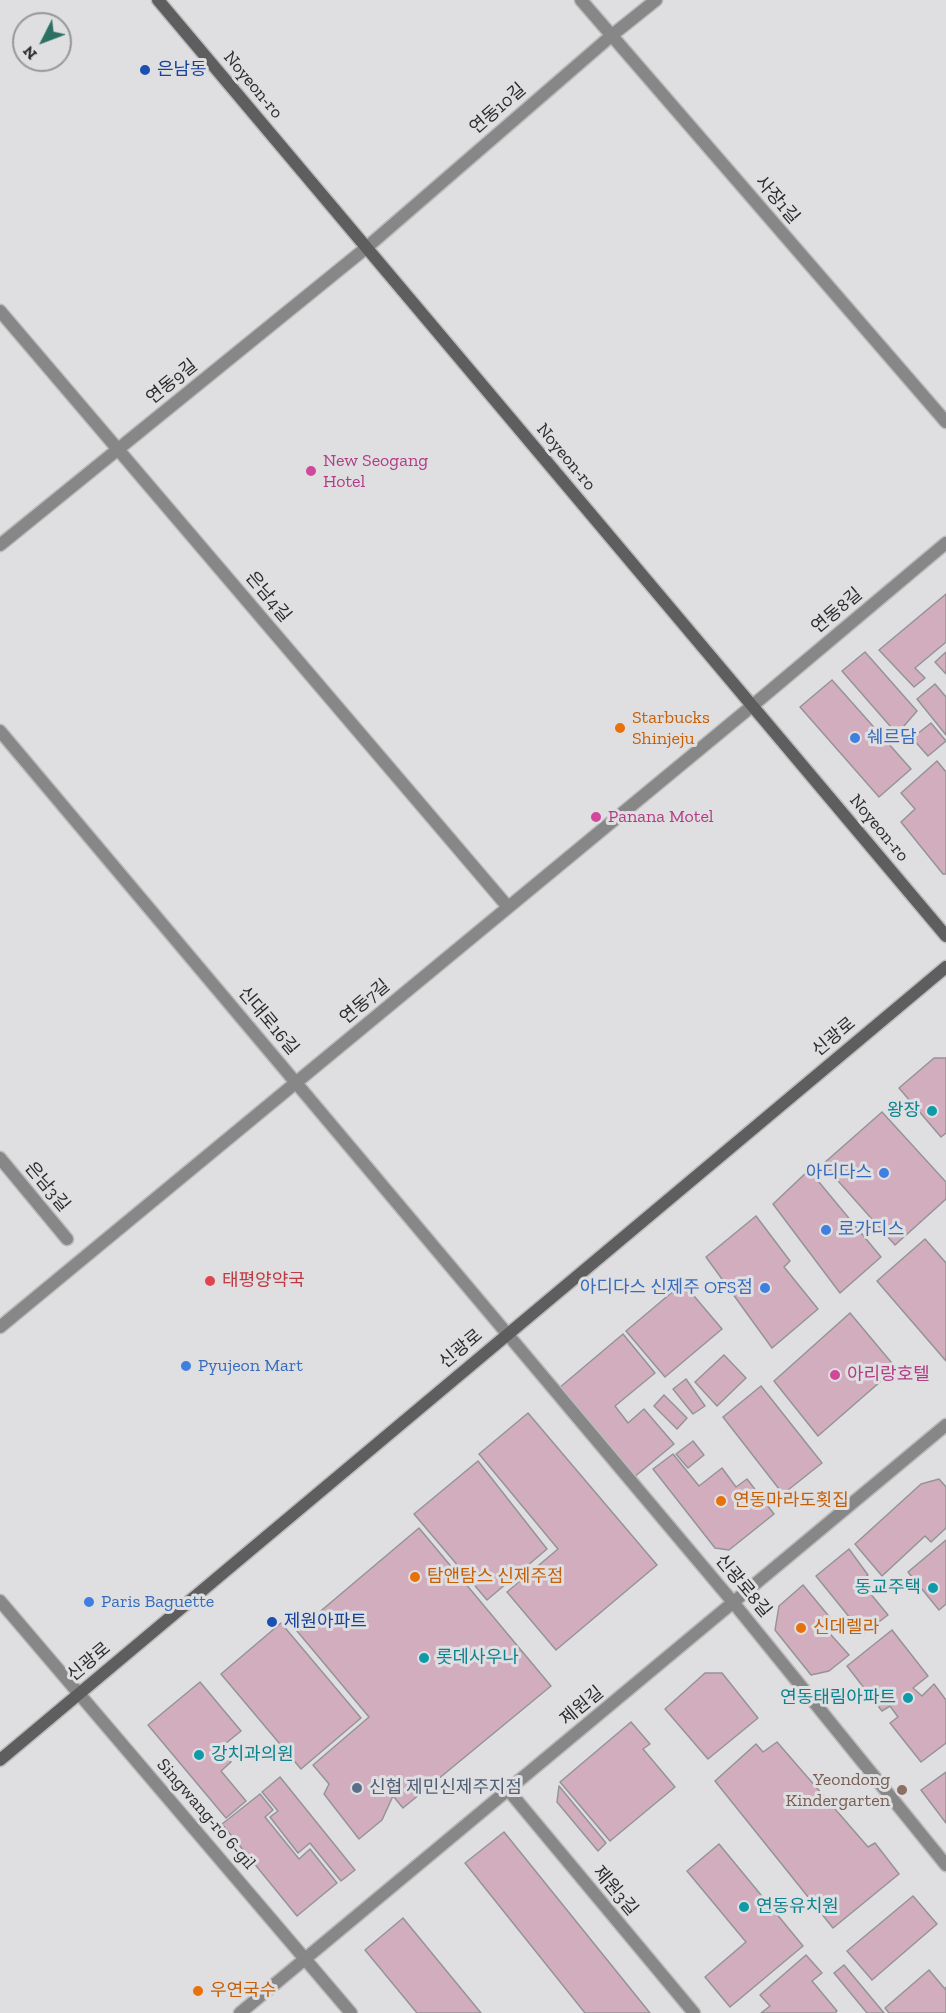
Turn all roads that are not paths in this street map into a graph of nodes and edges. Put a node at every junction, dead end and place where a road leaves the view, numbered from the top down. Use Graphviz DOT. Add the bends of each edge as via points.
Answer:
graph roads {
  1 [pos="158,0"];
  2 [pos="581,0"];
  3 [pos="656,0"];
  4 [pos="611,36"];
  5 [pos="366,248"];
  6 [pos="0,311"];
  7 [pos="946,422"];
  8 [pos="117,449"];
  9 [pos="946,543"];
  10 [pos="0,545"];
  11 [pos="752,706"];
  12 [pos="0,731"];
  13 [pos="508,907"];
  14 [pos="946,936"];
  15 [pos="946,967"];
  16 [pos="296,1082"];
  17 [pos="0,1158"];
  18 [pos="67,1239"];
  19 [pos="0,1327"];
  20 [pos="508,1333"];
  21 [pos="945,1427"];
  22 [pos="0,1600"];
  23 [pos="732,1601"];
  24 [pos="78,1694"];
  25 [pos="0,1760"];
  26 [pos="509,1791"];
  27 [pos="946,1865"];
  28 [pos="306,1958"];
  29 [pos="240,2013"];
  30 [pos="351,2013"];
  31 [pos="694,2013"];
  1 -- 5 [label="main road, Noyeon-ro"];
  2 -- 4 [label="street, 사장1길"];
  3 -- 4 [label="street, 연동10길"];
  4 -- 5 [label="street, 연동10길"];
  4 -- 7 [label="street, 사장1길"];
  5 -- 8 [label="street, 연동9길"];
  5 -- 11 [label="main road, Noyeon-ro"];
  6 -- 8 [label="street, 은남4길"];
  8 -- 10 [label="street, 연동9길"];
  8 -- 13 [label="street, 은남4길"];
  9 -- 11 [label="street, 연동8길"];
  11 -- 13 [label="street, 연동7길"];
  11 -- 14 [label="main road, Noyeon-ro"];
  12 -- 16 [label="street, 신대로16길"];
  13 -- 16 [label="street, 연동7길"];
  15 -- 20 [label="main road, 신광로"];
  16 -- 19 [label="street, 연동7길"];
  16 -- 20 [label="street, 신대로16길"];
  17 -- 18 [label="street, 은남3길"];
  20 -- 23 [label="street, 신광로8길"];
  20 -- 24 [label="main road, 신광로"];
  21 -- 23 [label="street, 제원길"];
  22 -- 24 [label="street, Singwang-ro 6-gil"];
  23 -- 26 [label="street, 제원길"];
  23 -- 27 [label="street, 신광로8길"];
  24 -- 25 [label="main road, 신광로"];
  24 -- 28 [label="street, Singwang-ro 6-gil"];
  26 -- 28 [label="street, 제원길"];
  26 -- 31 [label="street, 제원3길"];
  28 -- 29 [label="street, 제원길"];
  28 -- 30 [label="street, Singwang-ro 6-gil"];
}
